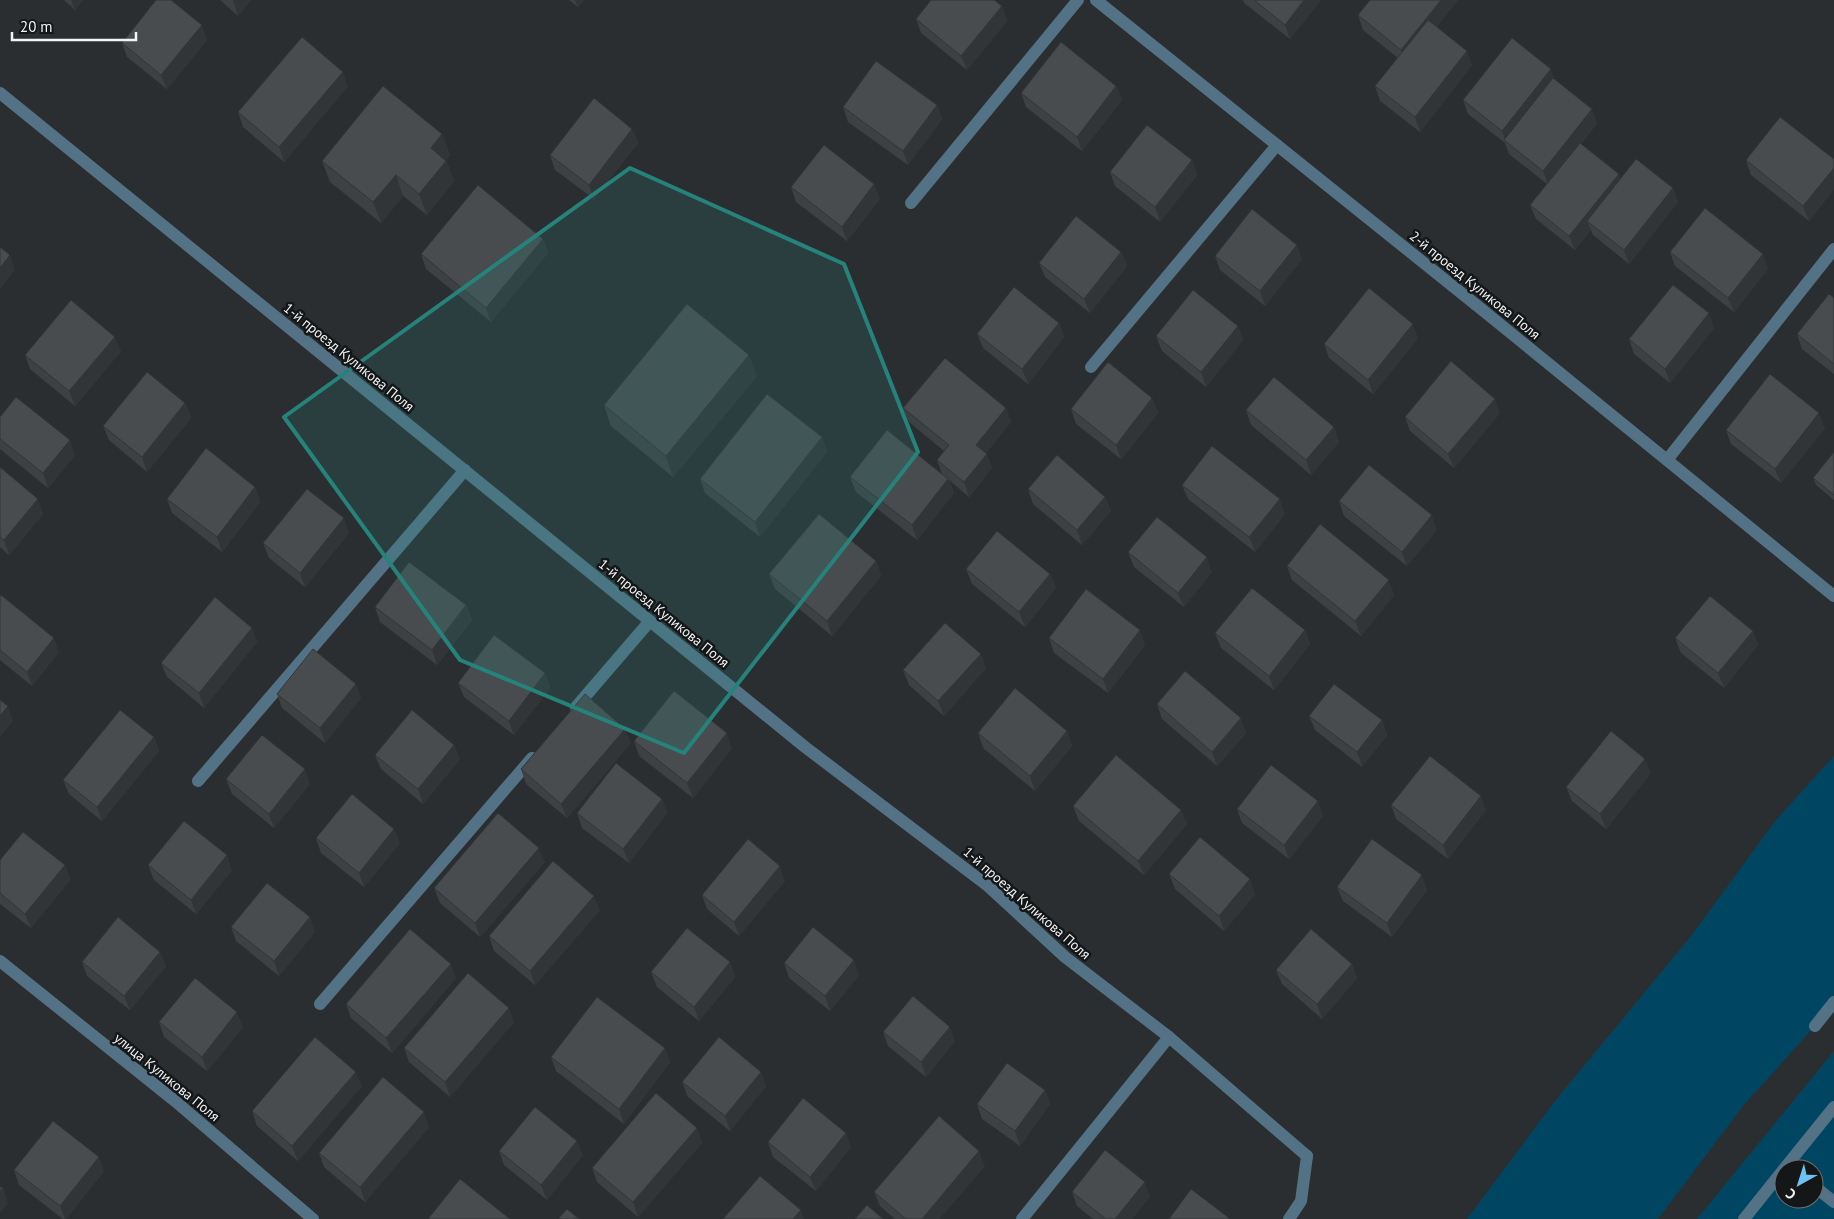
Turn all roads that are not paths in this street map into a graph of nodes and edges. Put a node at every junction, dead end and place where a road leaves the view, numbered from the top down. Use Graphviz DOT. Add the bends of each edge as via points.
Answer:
graph roads {
  1 [pos="1078,0"];
  2 [pos="1096,0"];
  3 [pos="0,93"];
  4 [pos="1277,145"];
  5 [pos="911,203"];
  6 [pos="1834,249"];
  7 [pos="1091,367"];
  8 [pos="1667,460"];
  9 [pos="465,470"];
  10 [pos="1834,596"];
  11 [pos="650,621"];
  12 [pos="566,719"];
  13 [pos="540,749"];
  14 [pos="198,782"];
  15 [pos="0,962"];
  16 [pos="1834,1002"];
  17 [pos="320,1004"];
  18 [pos="1816,1026"];
  19 [pos="1169,1037"];
  20 [pos="1834,1107"];
  21 [pos="1794,1159"];
  22 [pos="1774,1183"];
  23 [pos="1824,1194"];
  24 [pos="1834,1202"];
  25 [pos="313,1219"];
  26 [pos="1022,1219"];
  27 [pos="1289,1219"];
  28 [pos="1744,1219"];
  1 -- 5 [label="street"];
  2 -- 4 [label="street, 2-й проезд Куликова Поля"];
  3 -- 9 [label="street, 1-й проезд Куликова Поля"];
  4 -- 7 [label="street"];
  4 -- 8 [label="street, 2-й проезд Куликова Поля"];
  6 -- 8 [label="street"];
  8 -- 10 [label="street, 2-й проезд Куликова Поля"];
  9 -- 11 [label="street, 1-й проезд Куликова Поля"];
  9 -- 14 [label="street"];
  11 -- 12 [label="street"];
  11 -- 19 [label="street, 1-й проезд Куликова Поля" via="805,746 988,886 1065,957"];
  13 -- 17 [label="street"];
  15 -- 25 [label="street, улица Куликова Поля" via="175,1101"];
  16 -- 18 [label="street"];
  19 -- 26 [label="street"];
  19 -- 27 [label="street, 1-й проезд Куликова Поля" via="1307,1156 1301,1201"];
  20 -- 21 [label="street"];
  22 -- 28 [label="street"];
  23 -- 24 [label="street"];
}
